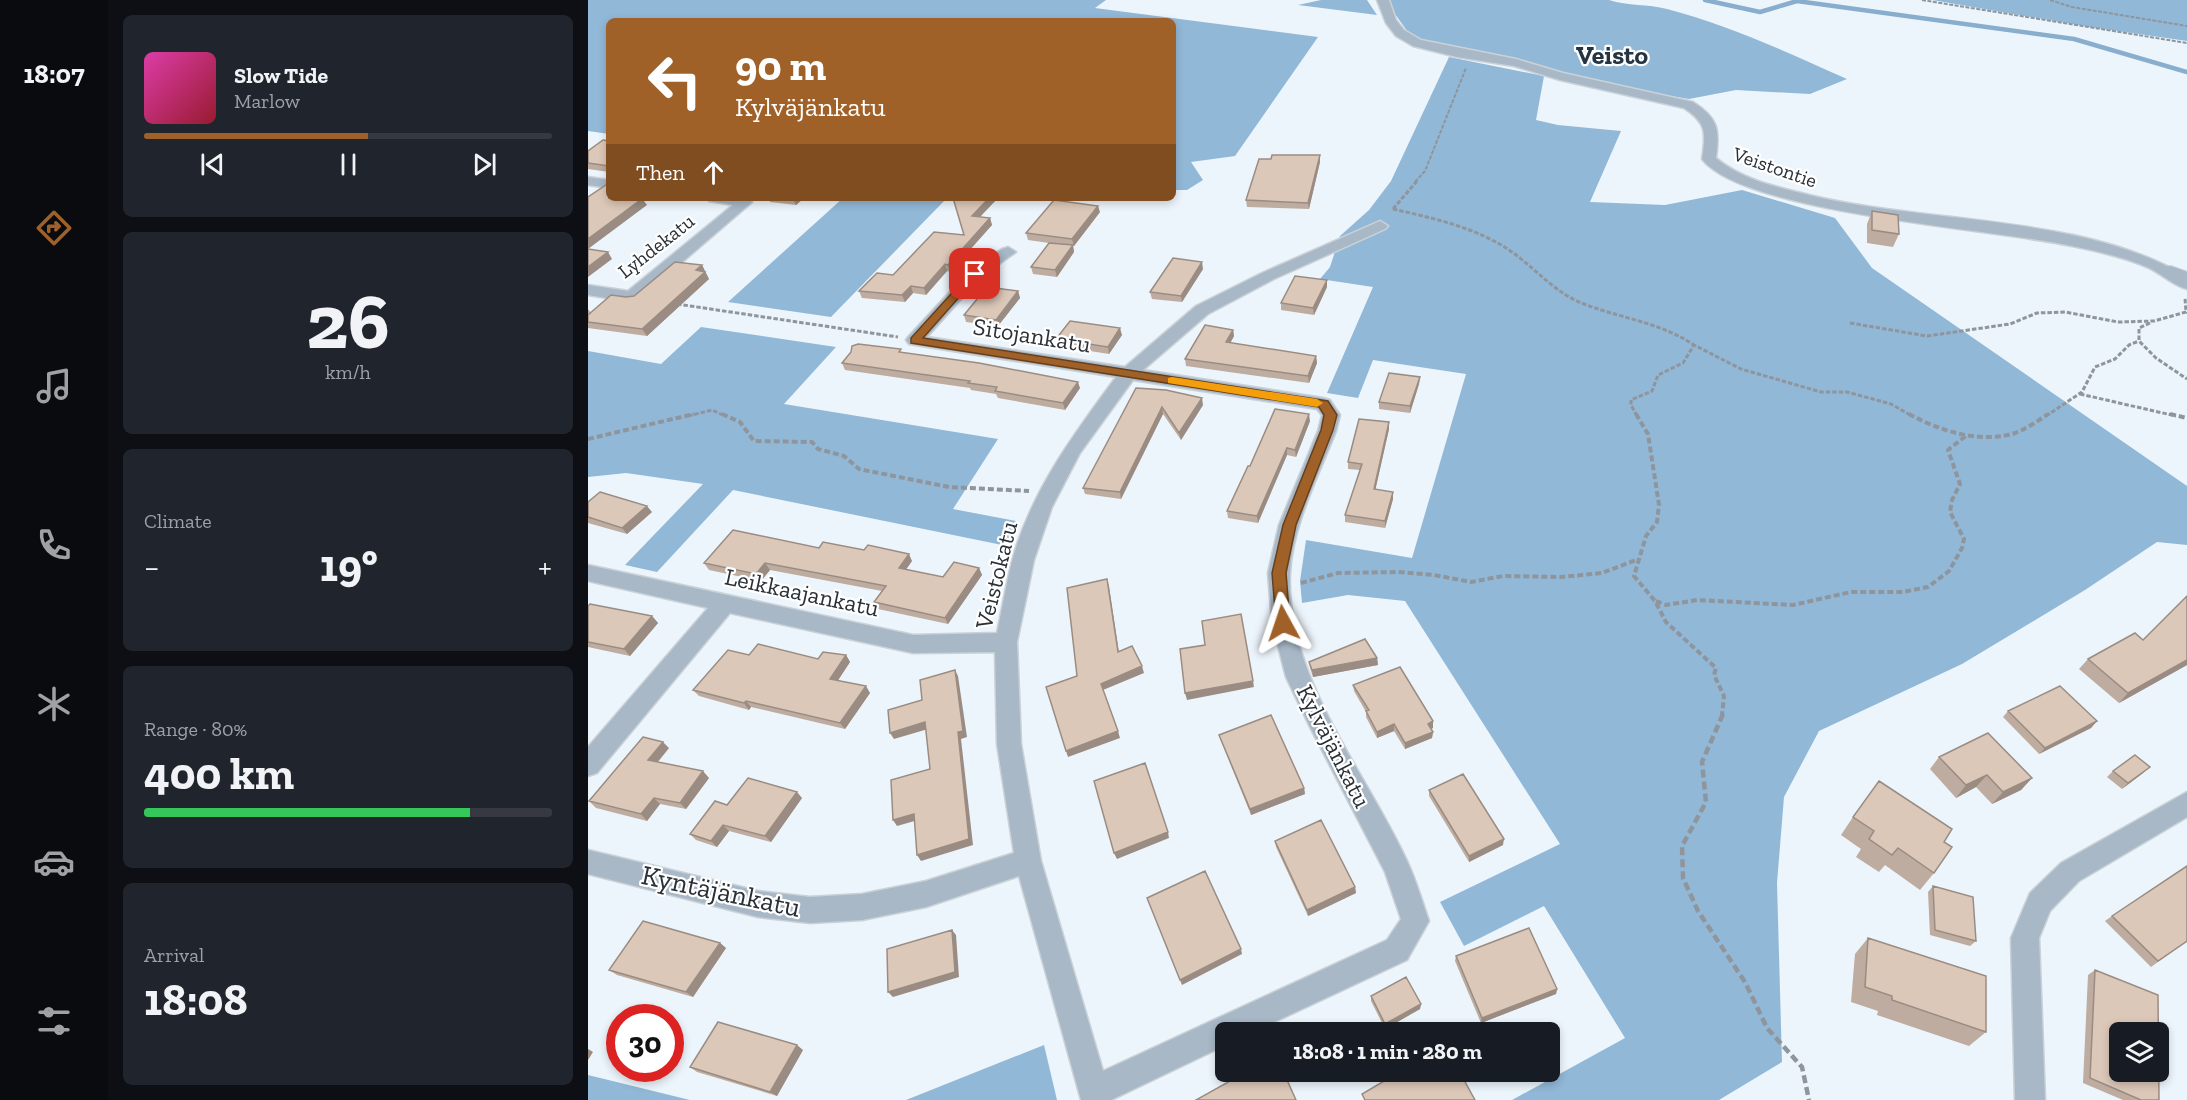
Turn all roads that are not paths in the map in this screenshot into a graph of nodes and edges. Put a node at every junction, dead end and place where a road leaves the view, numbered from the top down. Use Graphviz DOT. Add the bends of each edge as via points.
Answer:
graph roads {
  1 [pos="1383,0"];
  2 [pos="588,181"];
  3 [pos="606,184"];
  4 [pos="737,201"];
  5 [pos="1387,218"];
  6 [pos="1008,252"];
  7 [pos="2156,266"];
  8 [pos="2187,276"];
  9 [pos="2187,284"];
  10 [pos="588,290"];
  11 [pos="1128,374"];
  12 [pos="588,573"];
  13 [pos="726,602"];
  14 [pos="1006,642"];
  15 [pos="588,765"];
  16 [pos="2187,803"];
  17 [pos="1028,861"];
  18 [pos="588,862"];
  19 [pos="1095,1096"];
  20 [pos="2030,1100"];
  1 -- 7 [label="street, Veistontie" via="1390,21 1417,43 1688,105 1709,122 1709,159 1719,169 1779,192 1870,213 2048,236 2130,255"];
  2 -- 3 [label="street"];
  4 -- 10 [label="street, Lyhdekatu" via="745,202 631,297"];
  5 -- 11 [label="street, Veistokatu" via="1233,292 1194,316"];
  6 -- 11 [label="street, Sitojankatu" via="975,274 915,340"];
  7 -- 8 [label="lane"];
  7 -- 9 [label="street, Veistontie"];
  11 -- 14 [label="street, Veistokatu" via="1072,450 1050,491 1023,560"];
  11 -- 19 [label="street, Kylväjänkatu" via="1323,404 1330,415 1289,525 1279,573 1283,623 1298,677 1397,868 1415,921 1397,950"];
  12 -- 13 [label="street, Leikkaajankatu"];
  13 -- 14 [label="street, Leikkaajankatu" via="913,644"];
  13 -- 15 [label="street"];
  14 -- 17 [label="street, Veistokatu" via="1009,744"];
  16 -- 20 [label="street" via="2070,872 2040,902 2025,938"];
  17 -- 18 [label="street, Kyntäjänkatu" via="926,894 862,906 810,910 758,904"];
  17 -- 19 [label="street, Veistokatu"];
}
